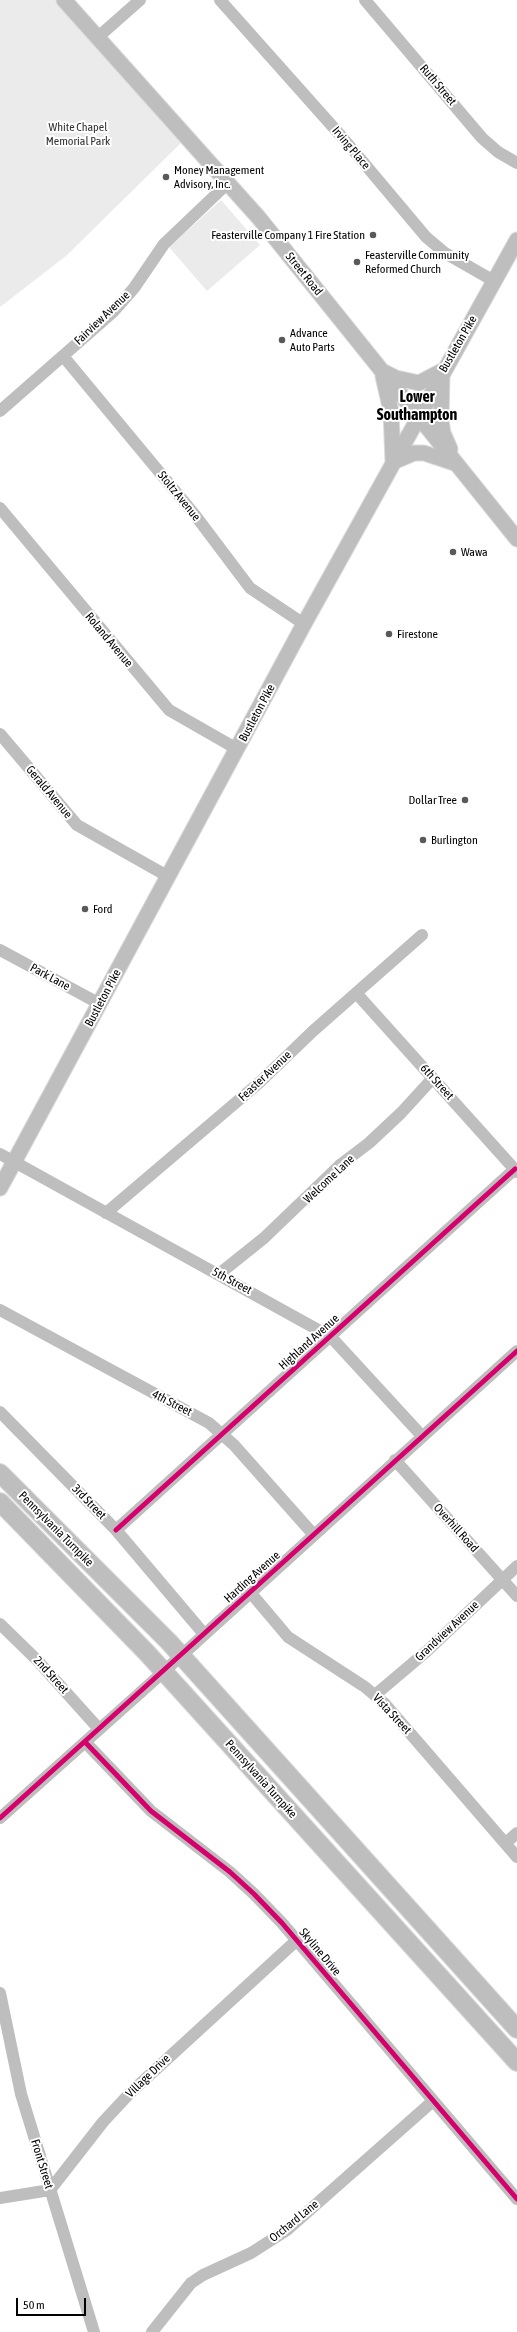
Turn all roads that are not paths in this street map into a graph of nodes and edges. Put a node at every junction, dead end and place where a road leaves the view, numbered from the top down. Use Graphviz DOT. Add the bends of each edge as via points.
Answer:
graph roads {
  1 [pos="64,0"];
  2 [pos="140,0"];
  3 [pos="220,0"];
  4 [pos="365,0"];
  5 [pos="97,38"];
  6 [pos="517,163"];
  7 [pos="228,183"];
  8 [pos="517,240"];
  9 [pos="494,281"];
  10 [pos="63,356"];
  11 [pos="382,371"];
  12 [pos="442,372"];
  13 [pos="0,411"];
  14 [pos="418,416"];
  15 [pos="393,462"];
  16 [pos="457,464"];
  17 [pos="0,508"];
  18 [pos="517,539"];
  19 [pos="304,624"];
  20 [pos="0,734"];
  21 [pos="237,749"];
  22 [pos="169,877"];
  23 [pos="422,935"];
  24 [pos="0,950"];
  25 [pos="357,994"];
  26 [pos="100,1004"];
  27 [pos="433,1078"];
  28 [pos="0,1154"];
  29 [pos="14,1162"];
  30 [pos="516,1170"];
  31 [pos="0,1188"];
  32 [pos="106,1213"];
  33 [pos="219,1274"];
  34 [pos="0,1310"];
  35 [pos="331,1337"];
  36 [pos="517,1351"];
  37 [pos="0,1412"];
  38 [pos="222,1434"];
  39 [pos="422,1436"];
  40 [pos="395,1460"];
  41 [pos="0,1473"];
  42 [pos="0,1502"];
  43 [pos="116,1530"];
  44 [pos="313,1534"];
  45 [pos="517,1566"];
  46 [pos="502,1579"];
  47 [pos="250,1592"];
  48 [pos="517,1596"];
  49 [pos="2,1630"];
  50 [pos="204,1634"];
  51 [pos="375,1695"];
  52 [pos="99,1729"];
  53 [pos="85,1742"];
  54 [pos="0,1818"];
  55 [pos="517,1834"];
  56 [pos="506,1844"];
  57 [pos="517,1858"];
  58 [pos="297,1940"];
  59 [pos="0,1993"];
  60 [pos="517,2029"];
  61 [pos="517,2062"];
  62 [pos="433,2101"];
  63 [pos="50,2190"];
  64 [pos="0,2198"];
  65 [pos="517,2199"];
  66 [pos="94,2332"];
  67 [pos="152,2332"];
  1 -- 5 [label="main road, Street Road"];
  2 -- 5 [label="street"];
  3 -- 9 [label="street, Irving Place" via="426,237 445,253"];
  4 -- 6 [label="street, Ruth Street" via="482,138 498,152"];
  5 -- 7 [label="main road, Street Road"];
  7 -- 10 [label="street, Fairview Avenue" via="164,244 113,312"];
  7 -- 11 [label="main road, Street Road"];
  8 -- 9 [label="main road, Bustleton Pike"];
  9 -- 12 [label="main road, Bustleton Pike"];
  10 -- 13 [label="street, Fairview Avenue"];
  10 -- 19 [label="street, Stoltz Avenue" via="195,515 250,588"];
  11 -- 12 [label="main road" via="396,378 419,383"];
  11 -- 14 [label="main road, Street Road"];
  11 -- 15 [label="main road" via="391,410"];
  12 -- 14 [label="main road, Bustleton Pike"];
  12 -- 16 [label="main road" via="441,421 443,433"];
  14 -- 15 [label="main road, Bustleton Pike"];
  14 -- 16 [label="main road, Street Road"];
  15 -- 16 [label="main road" via="414,453 424,453"];
  15 -- 19 [label="main road, Bustleton Pike"];
  16 -- 18 [label="main road, Street Road"];
  17 -- 21 [label="street, Roland Avenue" via="169,710"];
  19 -- 21 [label="main road, Bustleton Pike"];
  20 -- 22 [label="street, Gerald Avenue" via="77,825"];
  21 -- 22 [label="main road, Bustleton Pike"];
  22 -- 26 [label="main road, Bustleton Pike"];
  23 -- 25 [label="street, Feaster Avenue"];
  24 -- 26 [label="street, Park Lane"];
  25 -- 27 [label="street, 6th Street"];
  25 -- 32 [label="street, Feaster Avenue" via="260,1082"];
  26 -- 29 [label="main road, Bustleton Pike"];
  27 -- 30 [label="street, 6th Street"];
  27 -- 33 [label="street, Welcome Lane" via="369,1143 340,1165 264,1238"];
  28 -- 29 [label="street, 5th Street"];
  29 -- 31 [label="main road, Bustleton Pike"];
  29 -- 32 [label="street, 5th Street"];
  30 -- 35 [label="street, Highland Avenue" via="415,1258"];
  32 -- 33 [label="street, 5th Street"];
  33 -- 35 [label="street, 5th Street"];
  34 -- 38 [label="street, 4th Street" via="198,1416"];
  35 -- 38 [label="street, Highland Avenue"];
  35 -- 39 [label="street, 5th Street"];
  36 -- 39 [label="street, Harding Avenue"];
  37 -- 43 [label="street, 3rd Street"];
  38 -- 43 [label="street, Highland Avenue"];
  38 -- 44 [label="street, 4th Street"];
  39 -- 40 [label="street, Harding Avenue"];
  40 -- 44 [label="street, Harding Avenue"];
  40 -- 46 [label="street, Overhill Road"];
  41 -- 60 [label="highway, Pennsylvania Turnpike" via="169,1642"];
  42 -- 61 [label="highway, Pennsylvania Turnpike" via="147,1653"];
  43 -- 50 [label="street, 3rd Street"];
  44 -- 47 [label="street, Harding Avenue"];
  45 -- 46 [label="street, Grandview Avenue"];
  46 -- 48 [label="street, Overhill Road"];
  46 -- 51 [label="street, Grandview Avenue" via="427,1651"];
  47 -- 50 [label="street, Harding Avenue"];
  47 -- 51 [label="street, Vista Street" via="288,1638"];
  49 -- 52 [label="street, 2nd Street" via="37,1660"];
  50 -- 52 [label="street, Harding Avenue, bridge"];
  51 -- 56 [label="street, Vista Street" via="391,1710"];
  52 -- 53 [label="street, Harding Avenue"];
  53 -- 54 [label="street, Harding Avenue"];
  53 -- 58 [label="street, Skyline Drive" via="151,1811 230,1872"];
  55 -- 56 [label="street"];
  56 -- 57 [label="street, Vista Street"];
  58 -- 62 [label="street, Skyline Drive"];
  58 -- 63 [label="street, Village Drive" via="130,2093"];
  59 -- 63 [label="street, Front Street" via="14,2066"];
  62 -- 65 [label="street, Skyline Drive"];
  62 -- 67 [label="street, Orchard Lane" via="287,2230 251,2253 191,2283"];
  63 -- 64 [label="street"];
  63 -- 66 [label="street, Front Street"];
}
